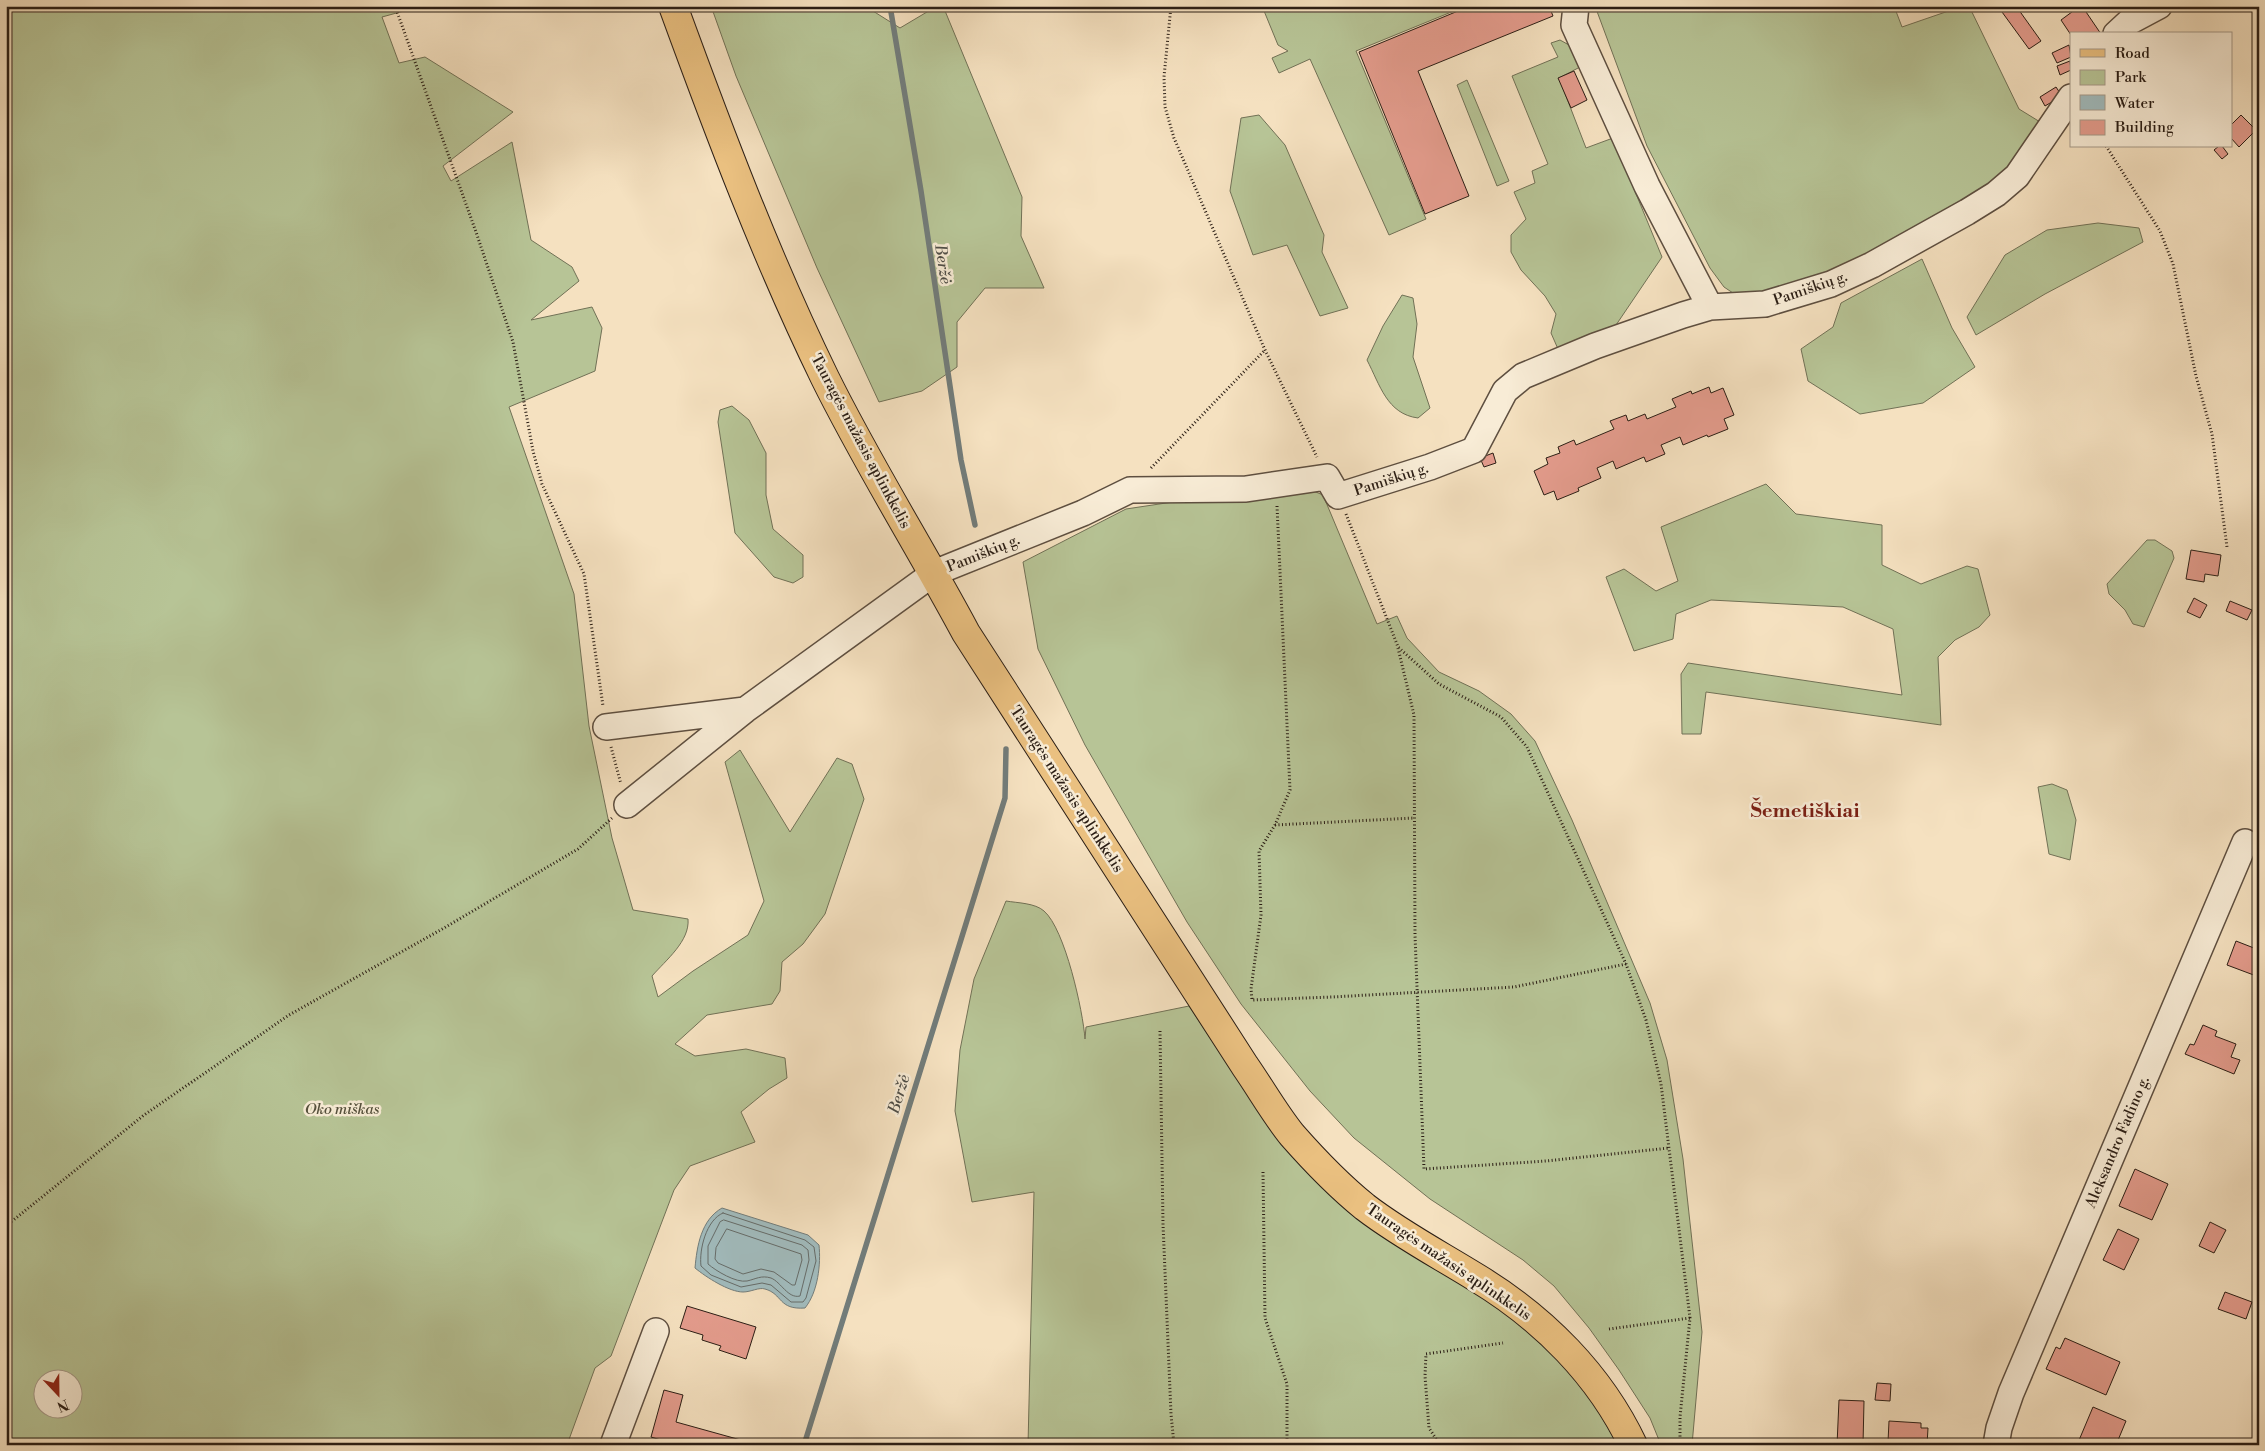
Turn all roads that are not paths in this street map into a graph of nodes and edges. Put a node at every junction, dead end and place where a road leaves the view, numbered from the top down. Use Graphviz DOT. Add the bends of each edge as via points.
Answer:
graph roads {
  1 [pos="673,6"];
  2 [pos="1576,6"];
  3 [pos="2158,6"];
  4 [pos="2118,32"];
  5 [pos="2070,98"];
  6 [pos="1710,307"];
  7 [pos="934,573"];
  8 [pos="745,710"];
  9 [pos="606,726"];
  10 [pos="627,805"];
  11 [pos="2245,842"];
  12 [pos="656,1331"];
  13 [pos="613,1445"];
  14 [pos="1633,1445"];
  15 [pos="1996,1445"];
  1 -- 7 [label="main road, Tauragės mažasis aplinkkelis" via="733,169 784,293 882,486"];
  2 -- 6 [label="street" via="1574,25 1647,186"];
  3 -- 4 [label="street"];
  5 -- 6 [label="street, Pamiškių g." via="2017,176 1967,212 1831,284 1765,304"];
  6 -- 7 [label="street, Pamiškių g." via="1595,346 1523,376 1505,391 1474,450 1430,467 1333,487 1130,490 1083,513"];
  7 -- 8 [label="street, Pamiškių g."];
  7 -- 14 [label="main road, Tauragės mažasis aplinkkelis" via="966,633 1292,1134 1332,1178 1365,1206 1530,1314 1568,1349 1603,1393"];
  8 -- 9 [label="street"];
  8 -- 10 [label="street, Pamiškių g."];
  11 -- 15 [label="street, Aleksandro Fadino g." via="2011,1393"];
  12 -- 13 [label="street"];
}
